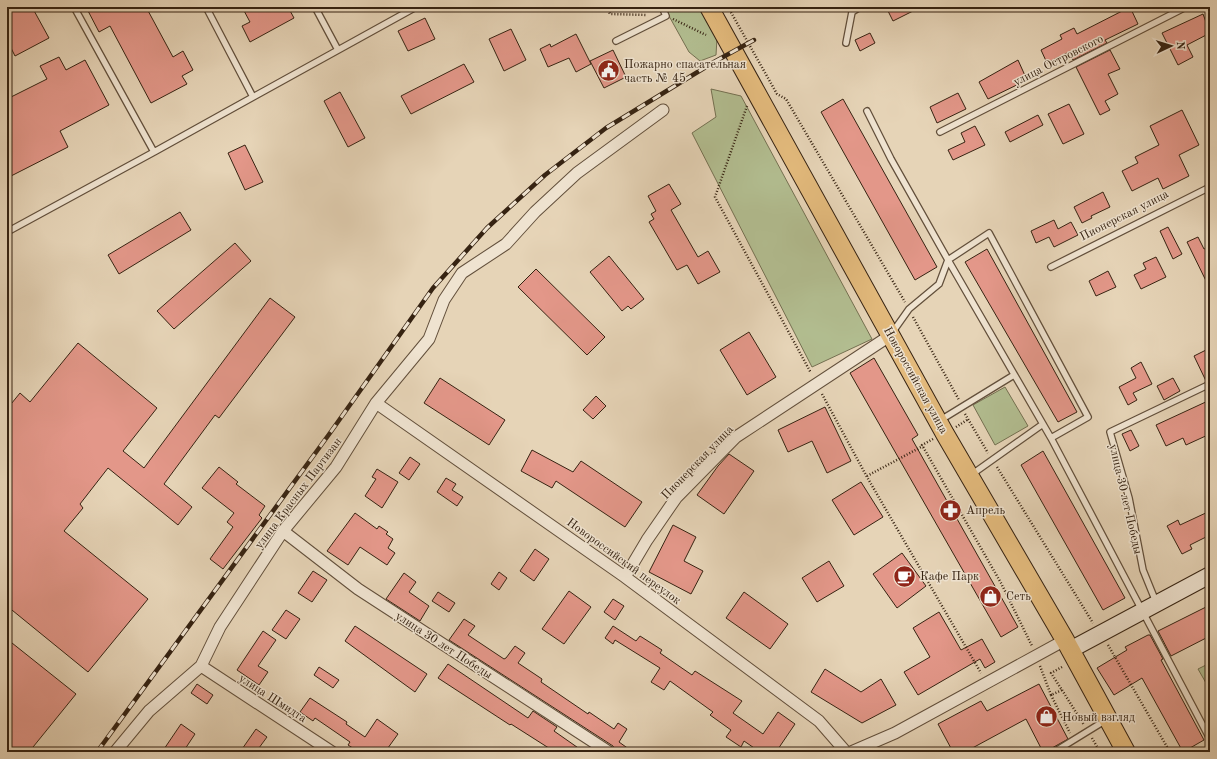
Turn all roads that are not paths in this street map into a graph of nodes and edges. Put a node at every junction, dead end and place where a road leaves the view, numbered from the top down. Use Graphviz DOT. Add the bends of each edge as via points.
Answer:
graph roads {
  1 [pos="74,7"];
  2 [pos="206,7"];
  3 [pos="315,7"];
  4 [pos="416,7"];
  5 [pos="662,7"];
  6 [pos="709,7"];
  7 [pos="860,7"];
  8 [pos="1186,7"];
  9 [pos="616,41"];
  10 [pos="846,44"];
  11 [pos="338,50"];
  12 [pos="253,97"];
  13 [pos="663,110"];
  14 [pos="867,111"];
  15 [pos="940,132"];
  16 [pos="154,152"];
  17 [pos="1210,187"];
  18 [pos="7,233"];
  19 [pos="948,260"];
  20 [pos="1051,267"];
  21 [pos="891,335"];
  22 [pos="1014,375"];
  23 [pos="1210,384"];
  24 [pos="376,403"];
  25 [pos="1043,424"];
  26 [pos="942,427"];
  27 [pos="1051,438"];
  28 [pos="971,476"];
  29 [pos="283,531"];
  30 [pos="1210,574"];
  31 [pos="625,577"];
  32 [pos="1156,603"];
  33 [pos="1141,612"];
  34 [pos="1070,649"];
  35 [pos="200,666"];
  36 [pos="1108,718"];
  37 [pos="1210,739"];
  38 [pos="115,752"];
  39 [pos="332,752"];
  40 [pos="609,752"];
  41 [pos="846,752"];
  42 [pos="851,752"];
  43 [pos="1054,752"];
  44 [pos="1126,752"];
  1 -- 16 [label="lane"];
  2 -- 12 [label="lane"];
  3 -- 11 [label="lane"];
  4 -- 11 [label="lane"];
  5 -- 9 [label="lane" via="666,16"];
  6 -- 21 [label="main road, Новороссийская улица"];
  7 -- 10 [label="lane" via="852,12"];
  8 -- 15 [label="lane, улица Островского"];
  11 -- 12 [label="lane"];
  12 -- 16 [label="lane"];
  13 -- 24 [label="street, улица Красных Партизан" via="577,173 535,212 506,244 462,273 444,300 429,339"];
  14 -- 19 [label="lane"];
  16 -- 18 [label="lane"];
  17 -- 20 [label="lane, Пионерская улица"];
  19 -- 21 [label="lane" via="939,284 909,309"];
  19 -- 22 [label="lane"];
  19 -- 27 [label="lane" via="989,233 1088,417"];
  21 -- 26 [label="main road, Новороссийская улица"];
  21 -- 31 [label="street, Пионерская улица" via="736,437 676,498 646,540"];
  22 -- 25 [label="lane"];
  22 -- 26 [label="lane"];
  23 -- 32 [label="lane, улица 30 лет Победы" via="1110,432 1129,498 1143,570"];
  24 -- 29 [label="street, улица Красных Партизан" via="336,467"];
  24 -- 31 [label="street, Новороссийский переулок"];
  25 -- 27 [label="lane"];
  25 -- 28 [label="lane"];
  26 -- 28 [label="main road, Новороссийская улица"];
  27 -- 33 [label="lane"];
  28 -- 34 [label="main road, Новороссийская улица"];
  29 -- 35 [label="street, улица Красных Партизан" via="220,627"];
  29 -- 40 [label="street, улица 30 лет Победы" via="358,589"];
  30 -- 32 [label="street"];
  31 -- 41 [label="street, Новороссийский переулок" via="819,720"];
  32 -- 33 [label="street"];
  33 -- 34 [label="street"];
  33 -- 37 [label="lane"];
  34 -- 36 [label="main road, Новороссийская улица"];
  34 -- 42 [label="street" via="1036,656 895,733"];
  35 -- 38 [label="street, улица Красных Партизан" via="149,711"];
  35 -- 39 [label="street, улица Шмидта"];
  36 -- 43 [label="lane"];
  36 -- 44 [label="main road, Новороссийская улица"];
}
